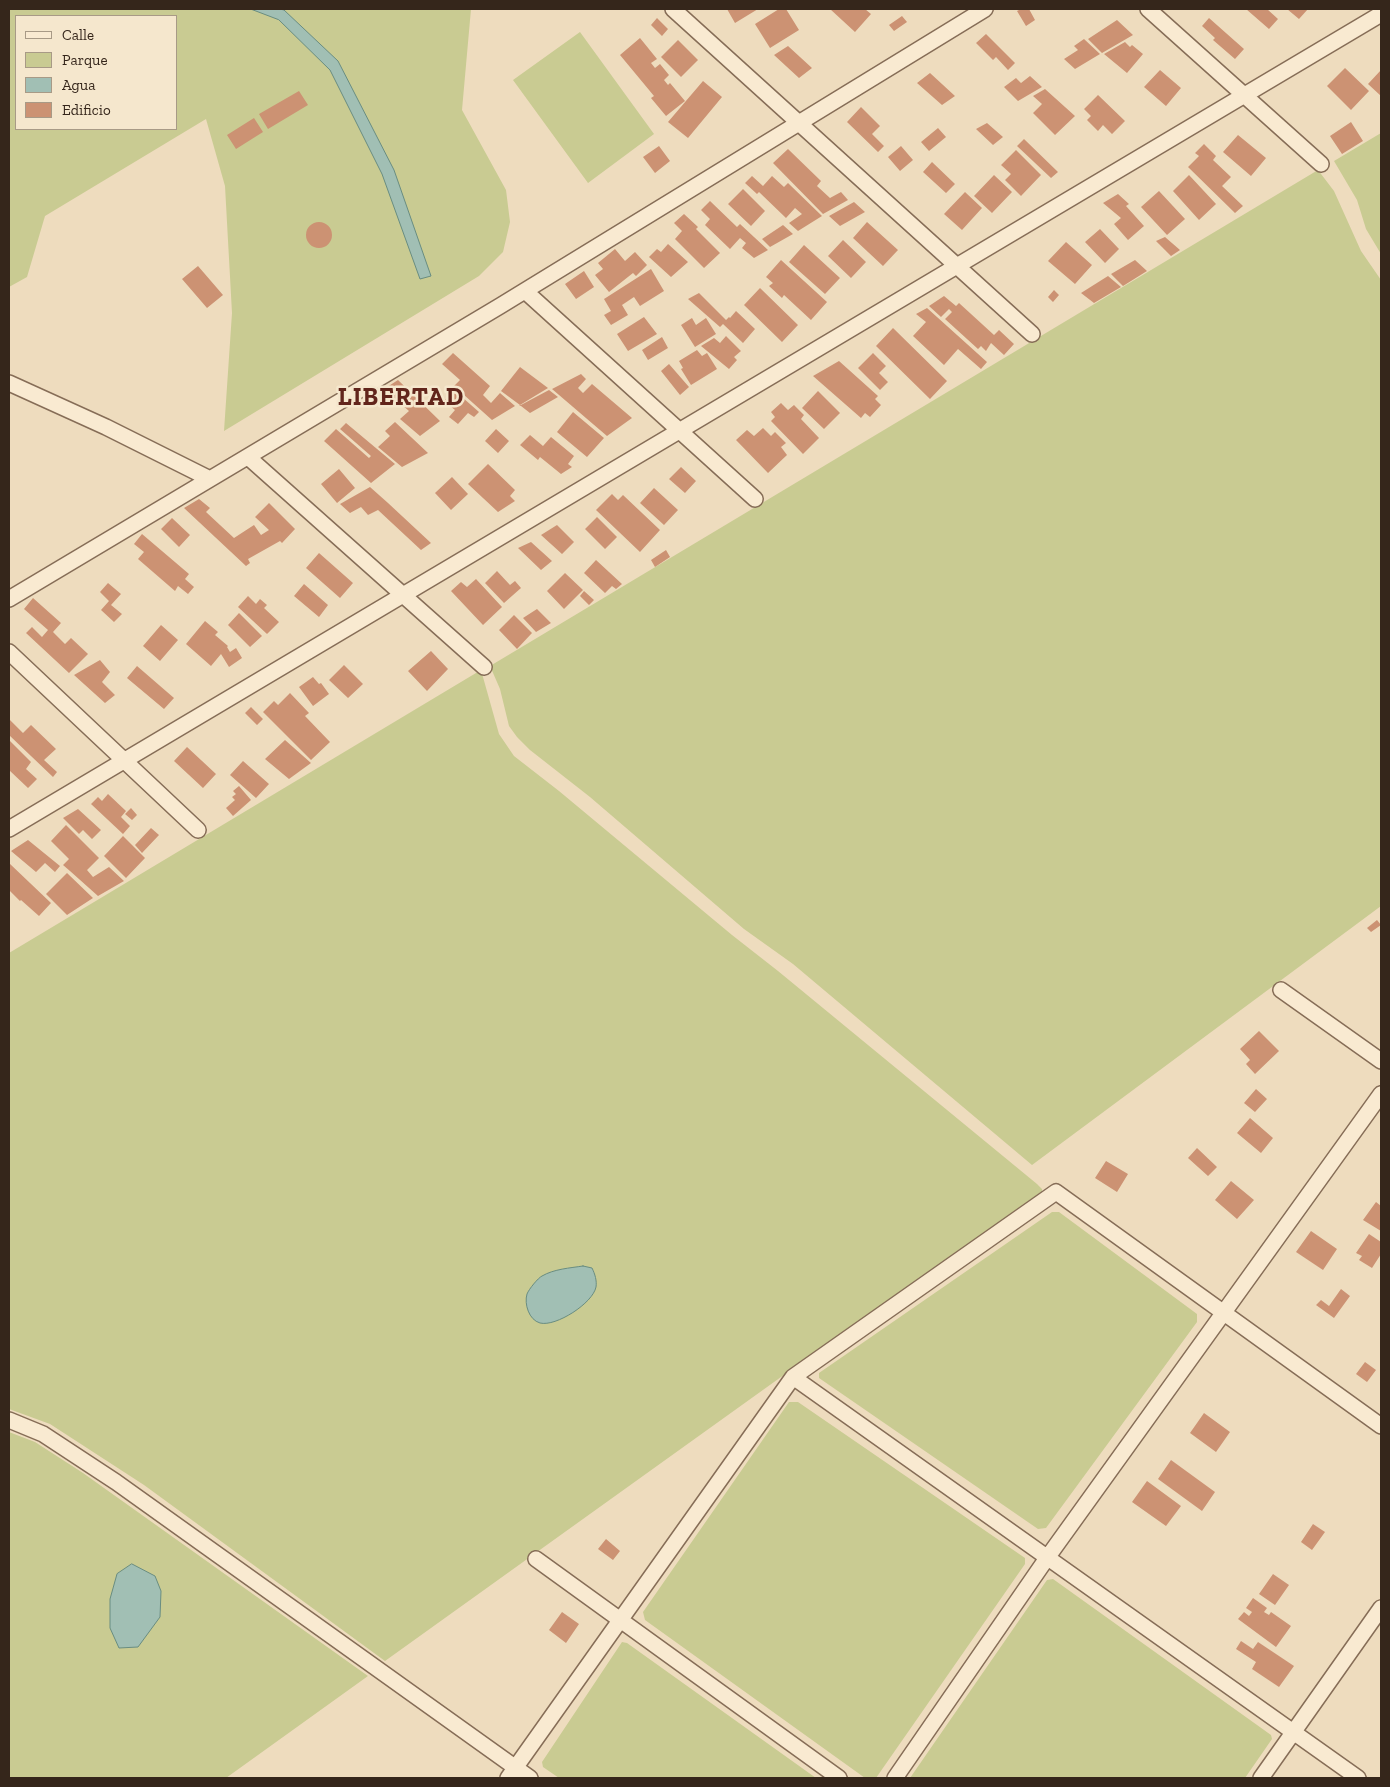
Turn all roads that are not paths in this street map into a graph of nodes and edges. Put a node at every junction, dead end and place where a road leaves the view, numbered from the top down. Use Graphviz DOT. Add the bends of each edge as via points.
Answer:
graph roads {
  1 [pos="673,9"];
  2 [pos="985,9"];
  3 [pos="1148,9"];
  4 [pos="1381,14"];
  5 [pos="1244,95"];
  6 [pos="799,123"];
  7 [pos="1321,164"];
  8 [pos="956,266"];
  9 [pos="525,291"];
  10 [pos="1032,334"];
  11 [pos="9,383"];
  12 [pos="680,430"];
  13 [pos="248,457"];
  14 [pos="210,479"];
  15 [pos="755,499"];
  16 [pos="402,594"];
  17 [pos="9,599"];
  18 [pos="9,652"];
  19 [pos="484,667"];
  20 [pos="124,761"];
  21 [pos="9,829"];
  22 [pos="198,830"];
  23 [pos="1281,990"];
  24 [pos="1381,1061"];
  25 [pos="1381,1094"];
  26 [pos="1223,1313"];
  27 [pos="793,1377"];
  28 [pos="9,1420"];
  29 [pos="1381,1426"];
  30 [pos="1047,1558"];
  31 [pos="536,1559"];
  32 [pos="1381,1608"];
  33 [pos="620,1620"];
  34 [pos="1293,1732"];
  35 [pos="512,1773"];
  36 [pos="530,1778"];
  37 [pos="839,1778"];
  38 [pos="895,1778"];
  39 [pos="1261,1778"];
  40 [pos="1358,1778"];
  1 -- 6 [label="street"];
  2 -- 6 [label="street"];
  3 -- 5 [label="street"];
  4 -- 5 [label="street"];
  5 -- 7 [label="street"];
  5 -- 8 [label="street"];
  6 -- 8 [label="street"];
  6 -- 9 [label="street"];
  8 -- 10 [label="street"];
  8 -- 12 [label="street"];
  9 -- 12 [label="street"];
  9 -- 13 [label="street"];
  11 -- 14 [label="street"];
  12 -- 15 [label="street"];
  12 -- 16 [label="street"];
  13 -- 14 [label="street"];
  13 -- 16 [label="street"];
  14 -- 17 [label="street"];
  16 -- 19 [label="street"];
  16 -- 20 [label="street"];
  18 -- 20 [label="street"];
  20 -- 21 [label="street"];
  20 -- 22 [label="street"];
  23 -- 24 [label="street"];
  25 -- 26 [label="street"];
  26 -- 27 [label="street" via="1056,1192"];
  26 -- 29 [label="street"];
  26 -- 30 [label="street"];
  27 -- 30 [label="street"];
  27 -- 33 [label="street"];
  28 -- 35 [label="street" via="43,1434 116,1482"];
  30 -- 34 [label="street"];
  30 -- 38 [label="street"];
  31 -- 33 [label="street"];
  32 -- 34 [label="street"];
  33 -- 35 [label="street"];
  33 -- 37 [label="street"];
  34 -- 39 [label="street"];
  34 -- 40 [label="street"];
  35 -- 36 [label="street"];
}
